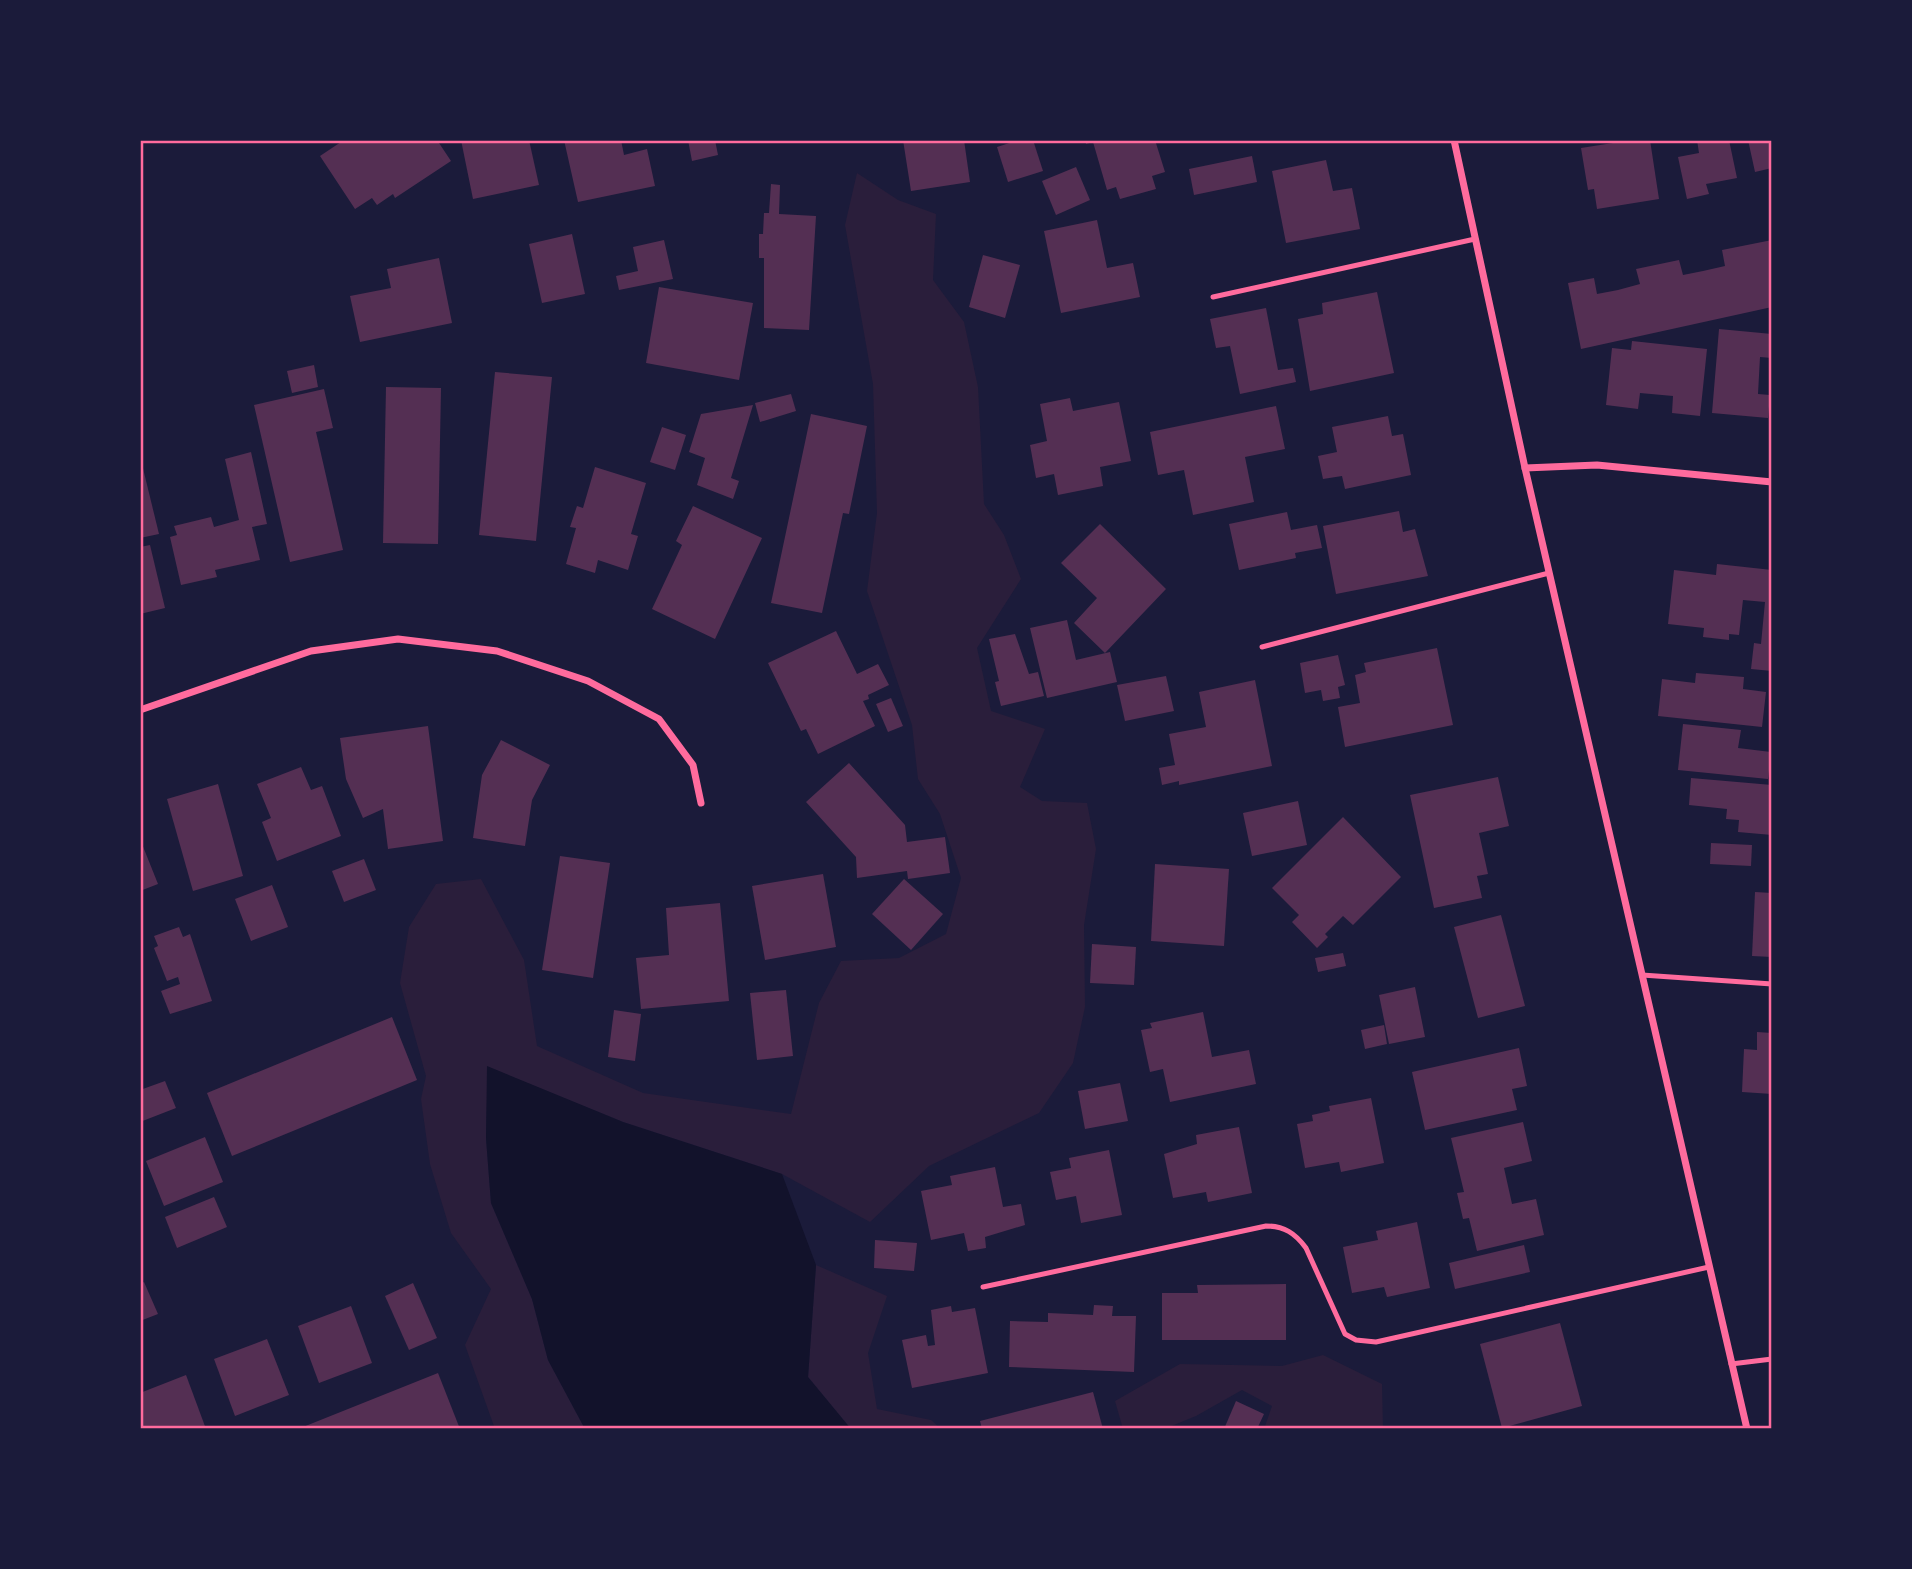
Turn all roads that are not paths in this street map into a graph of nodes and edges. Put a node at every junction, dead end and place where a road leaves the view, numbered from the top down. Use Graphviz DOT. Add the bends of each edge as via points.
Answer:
graph roads {
  1 [pos="1454,140"];
  2 [pos="1475,239"];
  3 [pos="1213,297"];
  4 [pos="1525,468"];
  5 [pos="1772,482"];
  6 [pos="1549,573"];
  7 [pos="1262,647"];
  8 [pos="140,710"];
  9 [pos="701,803"];
  10 [pos="1642,975"];
  11 [pos="1772,984"];
  12 [pos="1709,1267"];
  13 [pos="983,1287"];
  14 [pos="1772,1359"];
  15 [pos="1731,1364"];
  16 [pos="1746,1429"];
  1 -- 2 [label="street"];
  2 -- 3 [label="lane"];
  2 -- 4 [label="street"];
  4 -- 5 [label="street" via="1597,465"];
  4 -- 6 [label="street"];
  6 -- 7 [label="lane"];
  6 -- 10 [label="street"];
  8 -- 9 [label="street" via="311,651 398,639 497,651 588,681 659,719 693,765"];
  10 -- 11 [label="lane"];
  10 -- 12 [label="street"];
  12 -- 13 [label="lane" via="1376,1342 1345,1334 1306,1248 1298,1237 1277,1226"];
  12 -- 15 [label="street"];
  14 -- 15 [label="lane"];
  15 -- 16 [label="street"];
}
